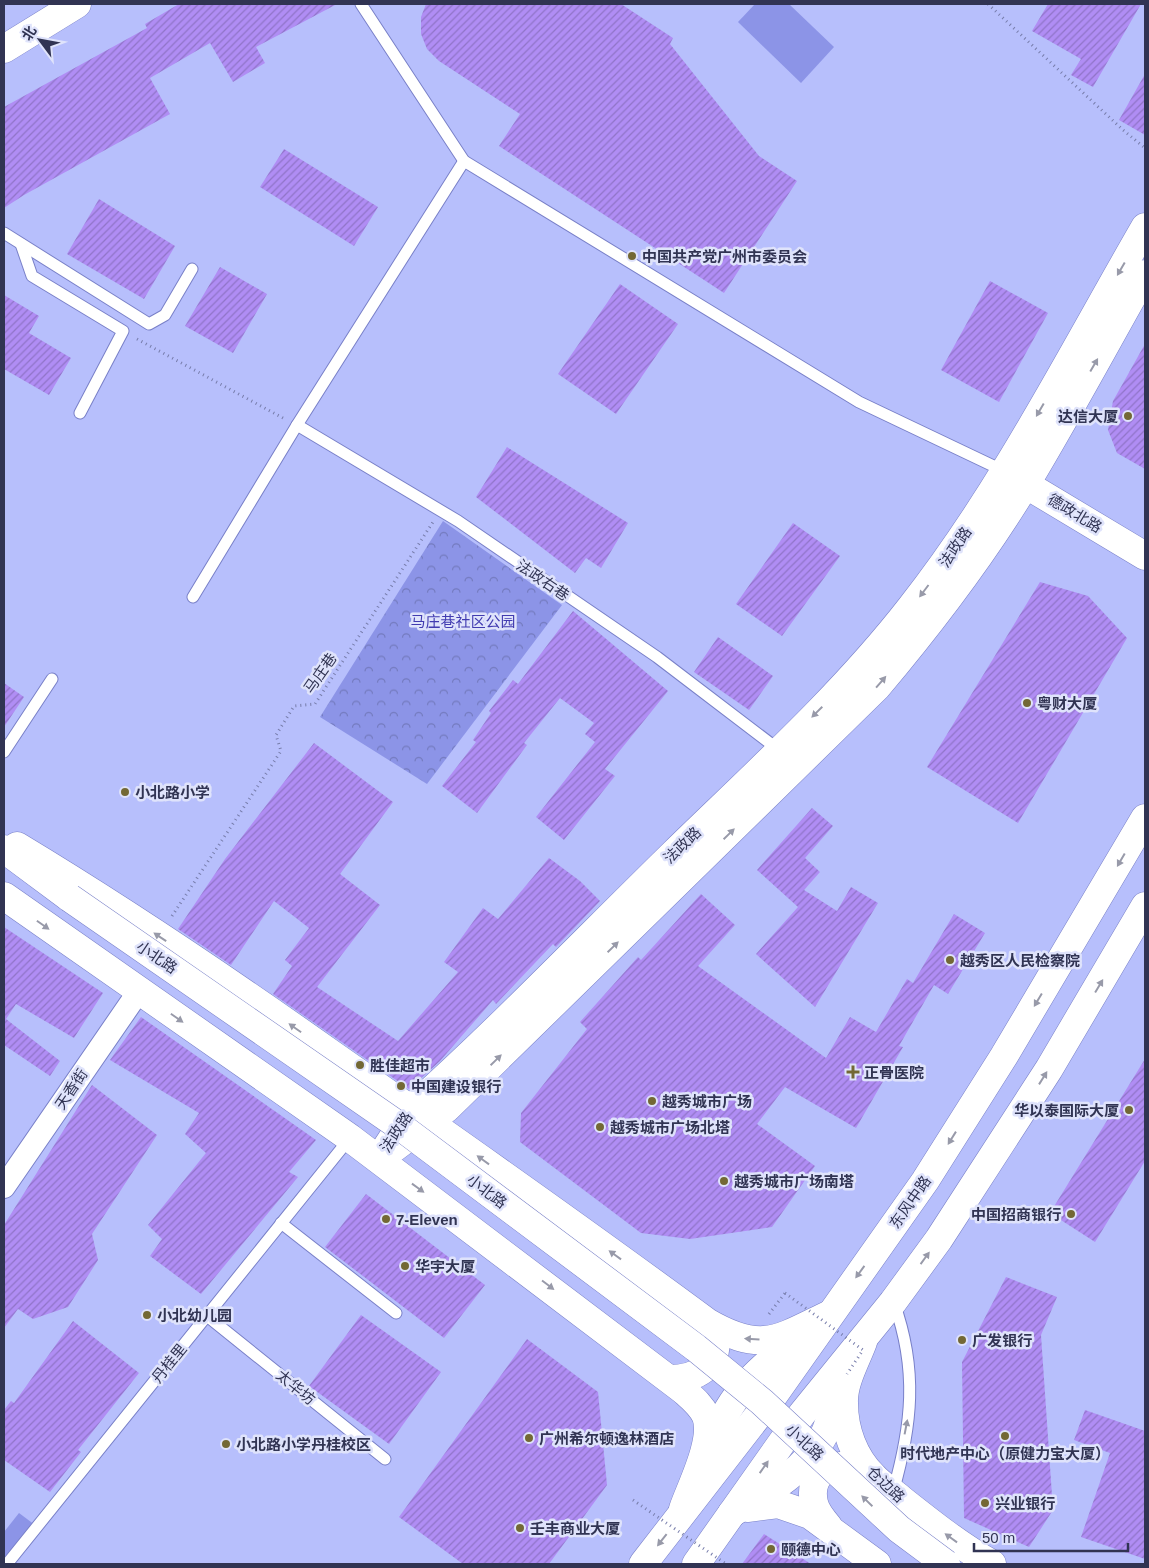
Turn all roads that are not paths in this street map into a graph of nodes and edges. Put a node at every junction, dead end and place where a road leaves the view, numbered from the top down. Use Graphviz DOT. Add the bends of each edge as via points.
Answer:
graph roads {
  1 [pos="77,4"];
  2 [pos="361,4"];
  3 [pos="4,49"];
  4 [pos="464,161"];
  5 [pos="1145,227"];
  6 [pos="4,233"];
  7 [pos="21,244"];
  8 [pos="192,269"];
  9 [pos="1145,274"];
  10 [pos="80,413"];
  11 [pos="297,425"];
  12 [pos="1016,477"];
  13 [pos="1145,556"];
  14 [pos="193,596"];
  15 [pos="52,679"];
  16 [pos="779,750"];
  17 [pos="4,752"];
  18 [pos="1145,818"];
  19 [pos="4,838"];
  20 [pos="4,849"];
  21 [pos="4,874"];
  22 [pos="4,896"];
  23 [pos="1145,906"];
  24 [pos="68,907"];
  25 [pos="138,990"];
  26 [pos="335,1056"];
  27 [pos="296,1101"];
  28 [pos="421,1115"];
  29 [pos="350,1138"];
  30 [pos="379,1159"];
  31 [pos="4,1187"];
  32 [pos="281,1223"];
  33 [pos="893,1302"];
  34 [pos="396,1313"];
  35 [pos="830,1314"];
  36 [pos="206,1316"];
  37 [pos="707,1322"];
  38 [pos="864,1338"];
  39 [pos="670,1379"];
  40 [pos="385,1459"];
  41 [pos="883,1484"];
  42 [pos="732,1513"];
  43 [pos="681,1516"];
  44 [pos="828,1526"];
  45 [pos="7,1564"];
  46 [pos="643,1564"];
  47 [pos="696,1564"];
  48 [pos="877,1564"];
  49 [pos="918,1564"];
  50 [pos="946,1564"];
  51 [pos="992,1564"];
  1 -- 3 [label="main road"];
  2 -- 4 [label="lane"];
  4 -- 11 [label="lane"];
  4 -- 12 [label="lane" via="859,402"];
  5 -- 12 [label="main road, 法政路, one-way"];
  6 -- 7 [label="lane"];
  7 -- 8 [label="lane" via="149,324 165,315"];
  7 -- 10 [label="lane" via="32,276 123,331"];
  12 -- 9 [label="main road, 法政路, one-way"];
  11 -- 14 [label="lane"];
  11 -- 16 [label="lane, 法政右巷" via="440,511 657,657"];
  12 -- 13 [label="main road, 德政北路"];
  12 -- 16 [label="main road, 法政路, one-way" via="858,671"];
  28 -- 12 [label="main road, 法政路, one-way" via="803,762 877,688 931,624"];
  15 -- 17 [label="lane"];
  16 -- 28 [label="main road, 法政路"];
  18 -- 35 [label="main road, 东风中路, one-way" via="1019,1031 925,1181"];
  26 -- 19 [label="main road, 小北路, one-way" via="66,875"];
  20 -- 24 [label="main road, 小北路"];
  21 -- 24 [label="main road, 小北路"];
  22 -- 25 [label="main road, one-way"];
  33 -- 23 [label="main road, one-way" via="939,1239 1018,1118"];
  24 -- 49 [label="main road, 小北路" via="423,1163 663,1343 753,1416 864,1522"];
  50 -- 24 [label="main road, 小北路, one-way, bridge" via="899,1529 762,1402 696,1348 412,1135"];
  25 -- 27 [label="main road, one-way"];
  25 -- 31 [label="street, 天香街"];
  26 -- 27 [label="main road" via="340,1076 332,1096 322,1102"];
  26 -- 28 [label="main road, 小北路"];
  27 -- 29 [label="main road"];
  28 -- 30 [label="main road, 法政路"];
  37 -- 28 [label="main road, 小北路, one-way"];
  29 -- 30 [label="main road"];
  29 -- 32 [label="lane, 丹桂里"];
  30 -- 39 [label="main road, one-way"];
  32 -- 34 [label="lane"];
  32 -- 36 [label="lane, 丹桂里"];
  33 -- 38 [label="main road"];
  41 -- 33 [label="lane, one-way" via="909,1412 911,1379 904,1331"];
  35 -- 37 [label="main road, 小北路, one-way" via="778,1339 738,1338"];
  35 -- 43 [label="main road, 东风中路" via="751,1426"];
  36 -- 40 [label="lane, 太华坊"];
  36 -- 45 [label="lane, 丹桂里"];
  37 -- 39 [label="main road" via="716,1340 710,1361 698,1375"];
  38 -- 41 [label="main road, 仓边路" via="847,1386 844,1402 846,1424 851,1441"];
  42 -- 38 [label="main road, one-way" via="802,1414"];
  39 -- 43 [label="main road" via="700,1406 708,1428 707,1442"];
  41 -- 44 [label="main road" via="839,1464 831,1465 820,1475 813,1490 814,1504"];
  51 -- 41 [label="main road, 仓边路, one-way" via="968,1550"];
  42 -- 44 [label="main road" via="764,1504 778,1504 810,1515"];
  42 -- 47 [label="main road"];
  43 -- 46 [label="main road, 东风中路, one-way"];
  44 -- 48 [label="main road"];
}
